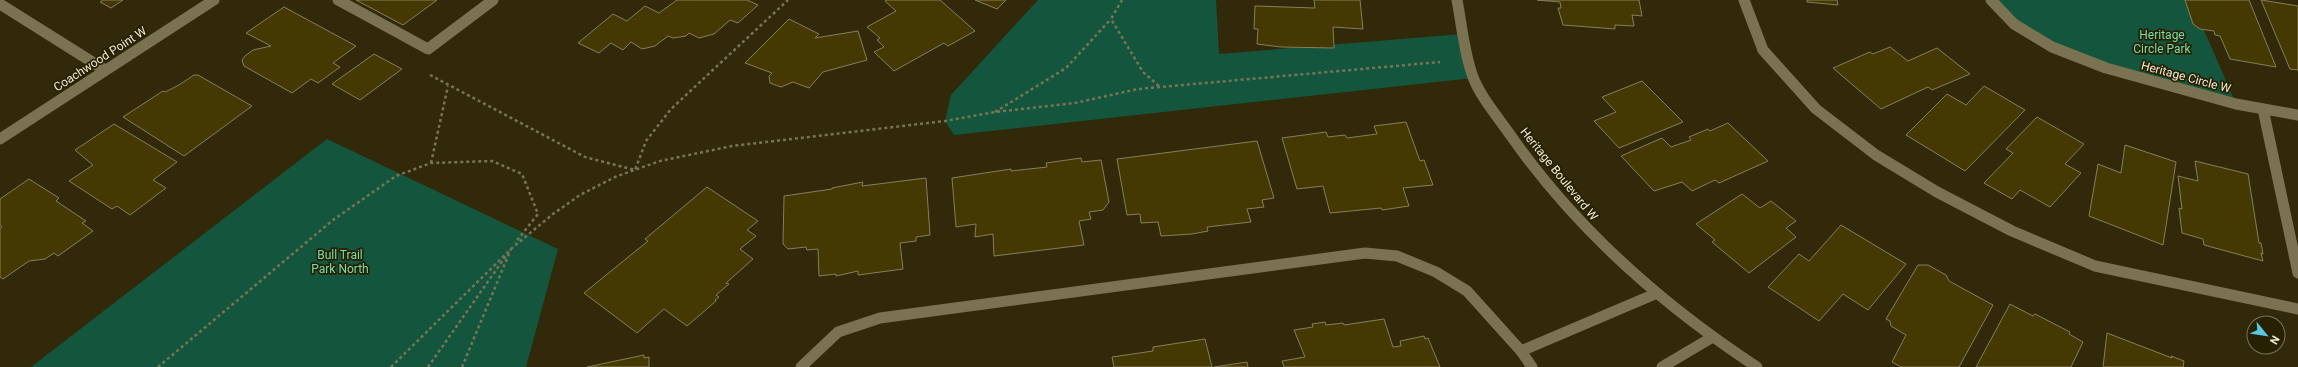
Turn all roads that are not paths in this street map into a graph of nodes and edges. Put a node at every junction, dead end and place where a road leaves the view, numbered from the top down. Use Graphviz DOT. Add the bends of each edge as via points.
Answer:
graph roads {
  1 [pos="214,0"];
  2 [pos="338,0"];
  3 [pos="493,0"];
  4 [pos="1457,0"];
  5 [pos="1744,0"];
  6 [pos="1992,0"];
  7 [pos="0,4"];
  8 [pos="105,70"];
  9 [pos="2264,109"];
  10 [pos="2298,115"];
  11 [pos="0,140"];
  12 [pos="2298,273"];
  13 [pos="1655,294"];
  14 [pos="2298,309"];
  15 [pos="1711,338"];
  16 [pos="1521,351"];
  17 [pos="801,367"];
  18 [pos="1532,367"];
  19 [pos="1662,367"];
  20 [pos="1757,367"];
  1 -- 8 [label="street, Coachwood Point W"];
  2 -- 3 [label="street" via="428,49"];
  4 -- 13 [label="street, Heritage Boulevard W" via="1473,78 1512,139 1570,213"];
  5 -- 14 [label="street" via="1763,50 1816,109 1876,155 1937,192 2012,231 2095,266"];
  6 -- 9 [label="street, Heritage Circle W" via="2014,24 2052,47 2106,68 2163,85"];
  7 -- 8 [label="street"];
  8 -- 11 [label="street, Coachwood Point W"];
  9 -- 10 [label="street, Heritage Circle W"];
  9 -- 12 [label="street"];
  13 -- 15 [label="street, Heritage Boulevard W"];
  13 -- 16 [label="street"];
  15 -- 19 [label="street"];
  15 -- 20 [label="street, Heritage Boulevard W"];
  16 -- 17 [label="street" via="1467,291 1436,272 1397,256 1365,253 880,318 838,332"];
  16 -- 18 [label="street"];
}
